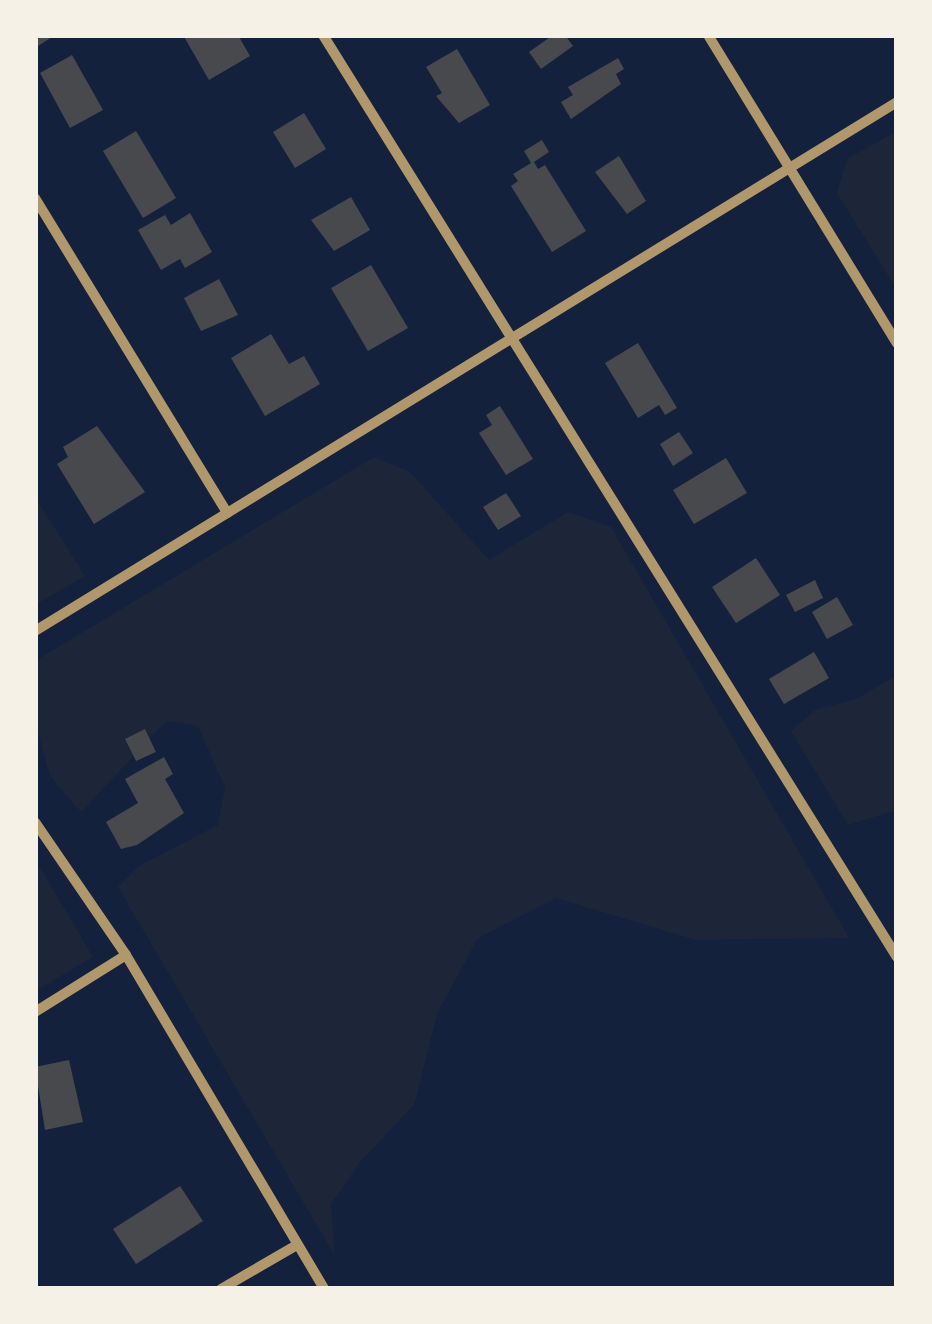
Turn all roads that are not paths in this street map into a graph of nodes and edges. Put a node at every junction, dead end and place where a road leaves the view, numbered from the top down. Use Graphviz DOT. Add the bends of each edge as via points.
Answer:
graph roads {
  1 [pos="323,35"];
  2 [pos="708,35"];
  3 [pos="897,102"];
  4 [pos="790,168"];
  5 [pos="35,198"];
  6 [pos="515,336"];
  7 [pos="897,343"];
  8 [pos="227,512"];
  9 [pos="35,631"];
  10 [pos="35,822"];
  11 [pos="126,955"];
  12 [pos="897,957"];
  13 [pos="35,1012"];
  14 [pos="296,1245"];
  15 [pos="221,1289"];
  16 [pos="324,1289"];
  1 -- 6 [label="street"];
  2 -- 4 [label="street"];
  3 -- 4 [label="street"];
  4 -- 6 [label="street"];
  4 -- 7 [label="street"];
  5 -- 8 [label="street"];
  6 -- 8 [label="street"];
  6 -- 12 [label="street"];
  8 -- 9 [label="street"];
  10 -- 11 [label="street"];
  11 -- 13 [label="street"];
  11 -- 14 [label="street"];
  14 -- 15 [label="street"];
  14 -- 16 [label="street"];
}
